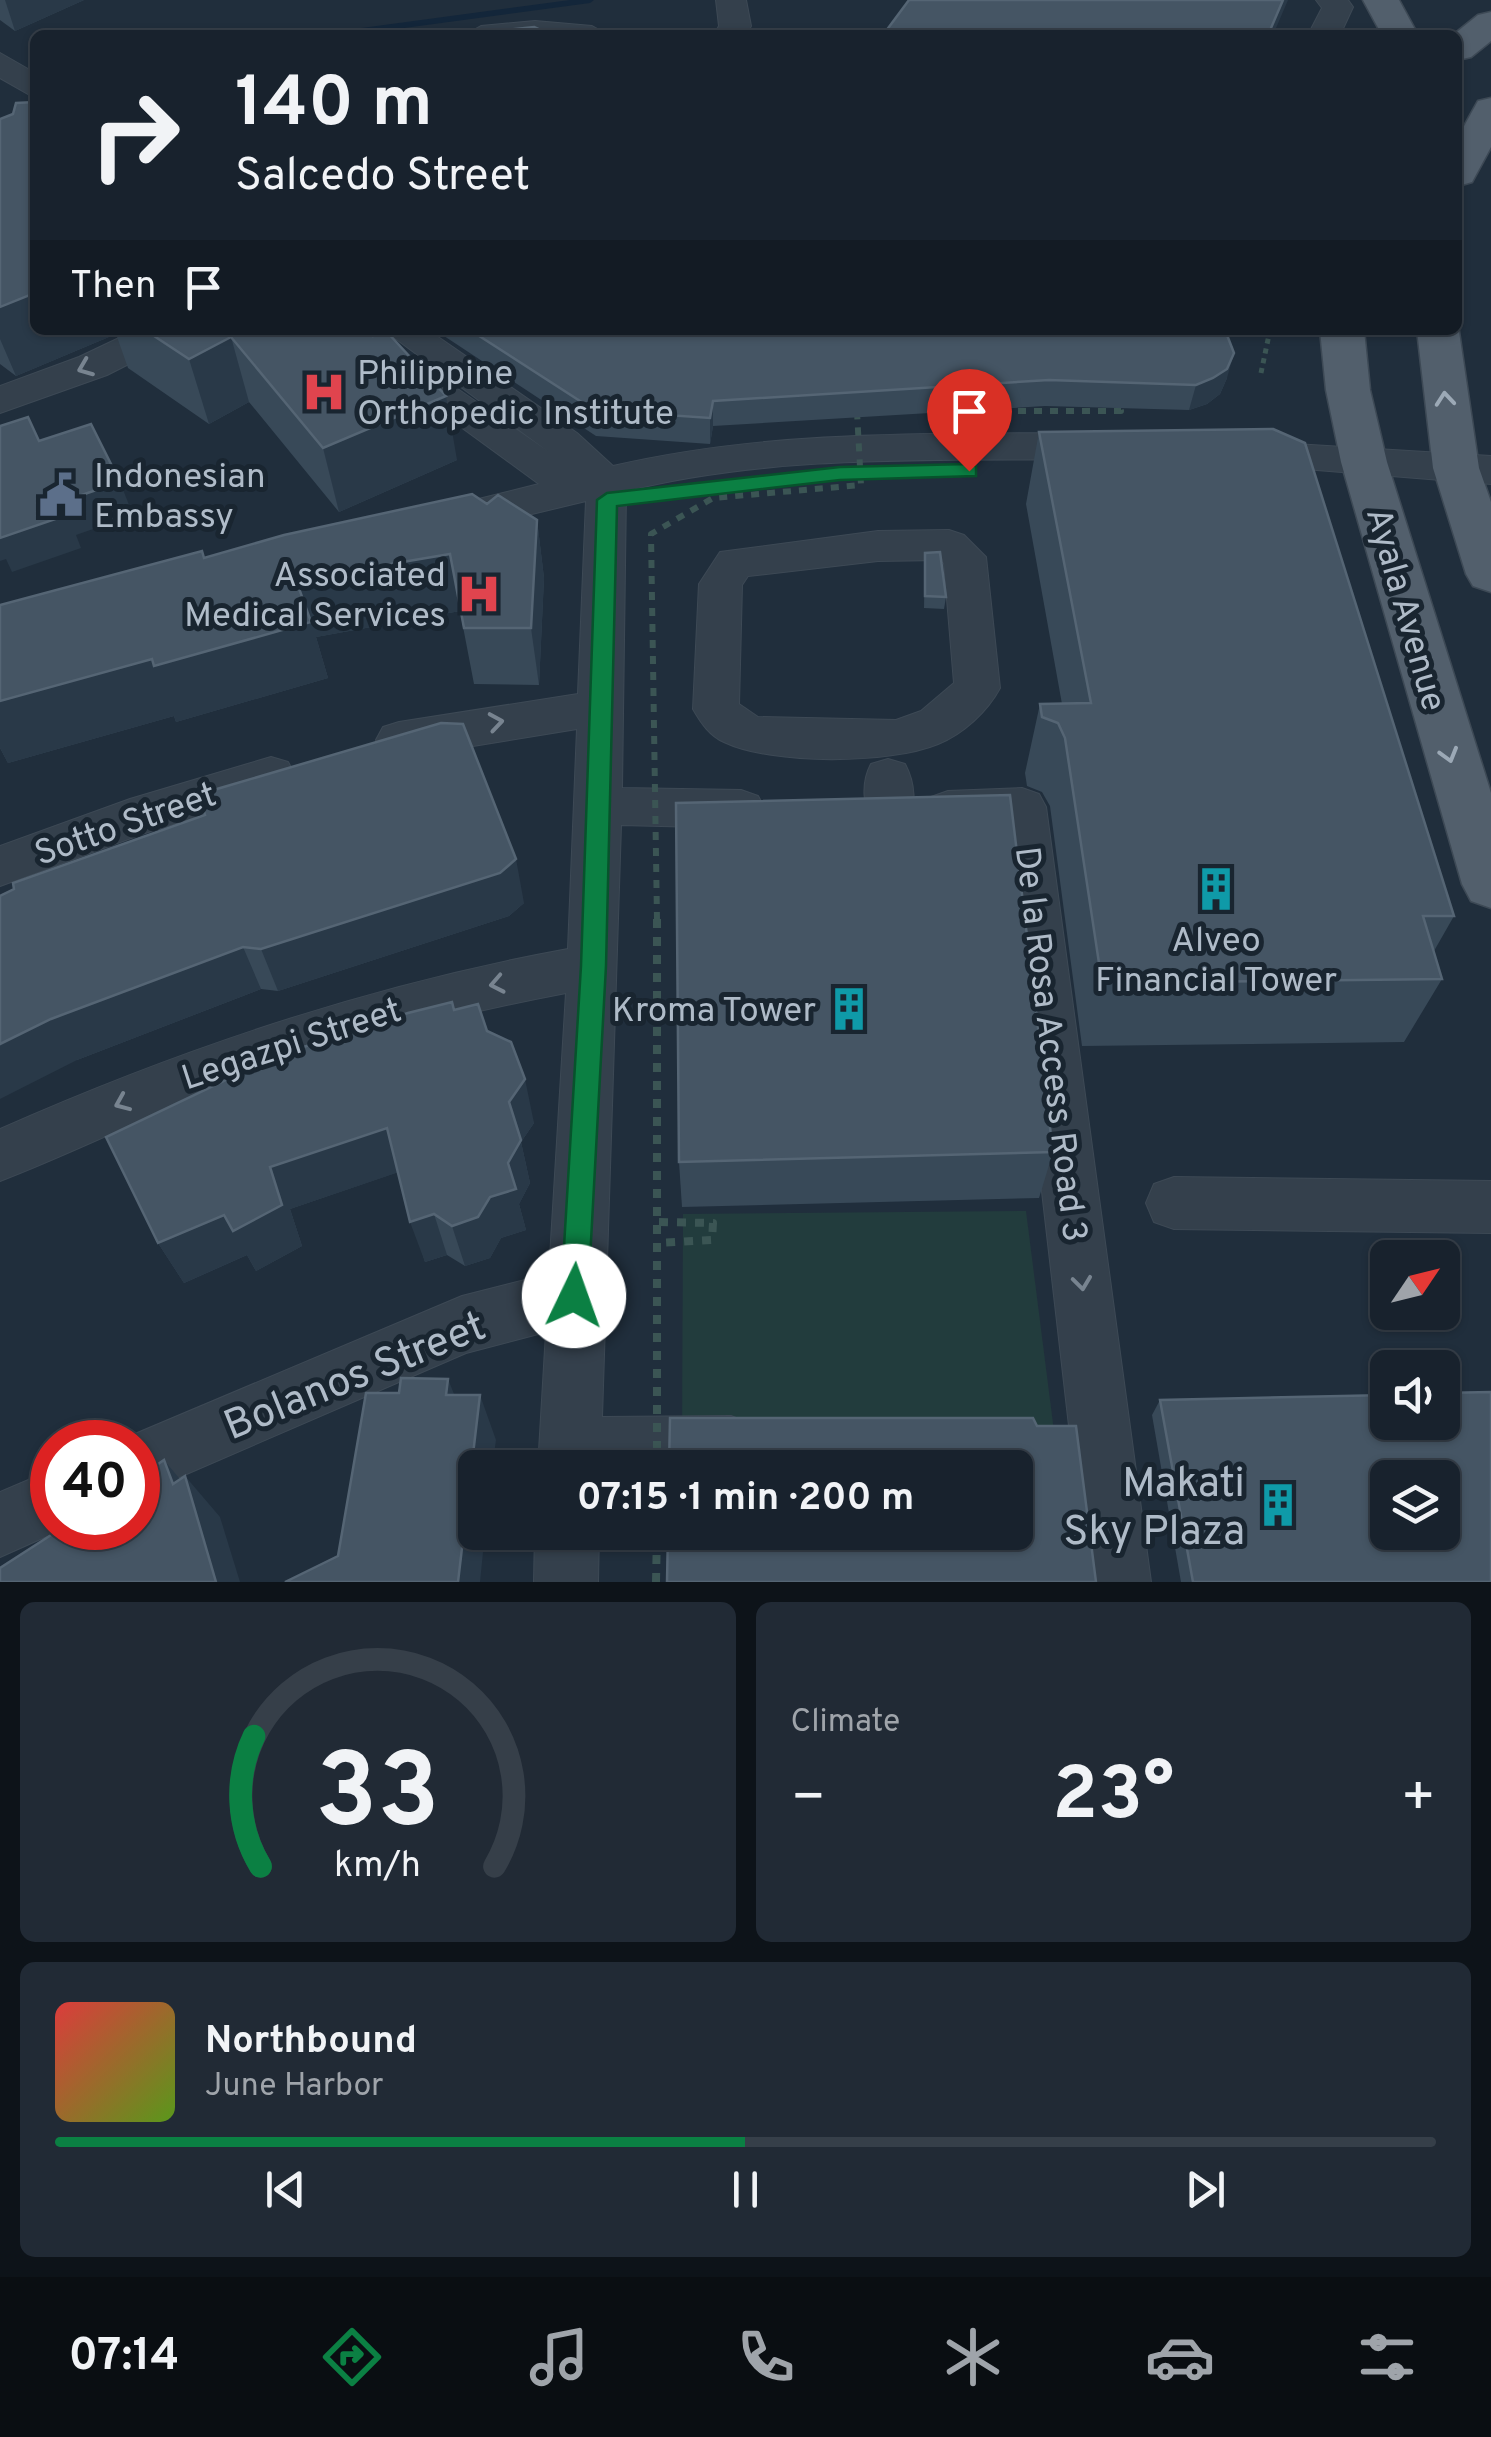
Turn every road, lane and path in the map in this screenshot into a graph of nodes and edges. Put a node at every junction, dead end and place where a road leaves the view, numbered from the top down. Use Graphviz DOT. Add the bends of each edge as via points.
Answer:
graph roads {
  1 [pos="1330,0"];
  2 [pos="1381,0"];
  3 [pos="1457,0"];
  4 [pos="1491,14"];
  5 [pos="1491,23"];
  6 [pos="1326,30"];
  7 [pos="1397,30"];
  8 [pos="1462,46"];
  9 [pos="1,65"];
  10 [pos="30,85"];
  11 [pos="1491,108"];
  12 [pos="1462,166"];
  13 [pos="157,335"];
  14 [pos="355,335"];
  15 [pos="410,335"];
  16 [pos="1269,335"];
  17 [pos="1342,335"];
  18 [pos="1440,335"];
  19 [pos="1262,373"];
  20 [pos="0,400"];
  21 [pos="1118,405"];
  22 [pos="876,411"];
  23 [pos="951,411"];
  24 [pos="1124,461"];
  25 [pos="1212,467"];
  26 [pos="1368,477"];
  27 [pos="1476,485"];
  28 [pos="595,490"];
  29 [pos="418,527"];
  30 [pos="1491,574"];
  31 [pos="603,710"];
  32 [pos="362,749"];
  33 [pos="310,763"];
  34 [pos="888,775"];
  35 [pos="599,806"];
  36 [pos="0,866"];
  37 [pos="1491,884"];
  38 [pos="593,966"];
  39 [pos="0,1156"];
  40 [pos="1174,1203"];
  41 [pos="1491,1207"];
  42 [pos="659,1222"];
  43 [pos="659,1244"];
  44 [pos="574,1296"];
  45 [pos="794,1447"];
  46 [pos="570,1450"];
  47 [pos="657,1450"];
  48 [pos="733,1450"];
  49 [pos="160,1455"];
  50 [pos="30,1511"];
  51 [pos="0,1525"];
  52 [pos="567,1550"];
  53 [pos="657,1550"];
  54 [pos="566,1582"];
  55 [pos="656,1582"];
  56 [pos="1119,1582"];
  1 -- 6 [label="street" via="1338,7"];
  2 -- 7 [label="main road"];
  3 -- 4 [label="main road"];
  5 -- 8 [label="main road"];
  9 -- 10 [label="street"];
  11 -- 12 [label="main road"];
  13 -- 20 [label="street, one-way"];
  14 -- 28 [label="street"];
  15 -- 28 [label="street" via="563,442"];
  16 -- 19 [label="path"];
  17 -- 26 [label="main road, Ayala Avenue"];
  27 -- 18 [label="main road, one-way"];
  21 -- 23 [label="path, bridge" via="1120,411"];
  22 -- 42 [label="path, bridge" via="857,411 861,485 714,498 651,534"];
  24 -- 28 [label="street"];
  25 -- 26 [label="street"];
  26 -- 27 [label="street"];
  26 -- 37 [label="main road, Ayala Avenue, one-way"];
  27 -- 30 [label="main road"];
  28 -- 29 [label="street"];
  28 -- 31 [label="street"];
  32 -- 31 [label="street, one-way" via="430,732"];
  31 -- 35 [label="street"];
  33 -- 36 [label="street, Sotto Street"];
  34 -- 34 [label="street" via="748,733 716,709 722,584 735,563 896,546 950,545 966,557 977,688 952,714 909,736"];
  34 -- 35 [label="street, De la Rosa Access Road 3" via="813,810"];
  34 -- 56 [label="street, De la Rosa Access Road 3, one-way" via="1022,807 1073,1444"];
  35 -- 38 [label="street"];
  38 -- 39 [label="street, Legazpi Street, one-way" via="437,996 238,1054"];
  38 -- 44 [label="street"];
  40 -- 41 [label="street"];
  42 -- 43 [label="path, bridge"];
  42 -- 43 [label="path" via="713,1223 712,1240"];
  43 -- 47 [label="path, bridge"];
  44 -- 46 [label="street"];
  44 -- 49 [label="street, Bolanos Street" via="462,1325"];
  45 -- 48 [label="street"];
  50 -- 51 [label="street"];
  52 -- 54 [label="street"];
  53 -- 55 [label="path"];
}
